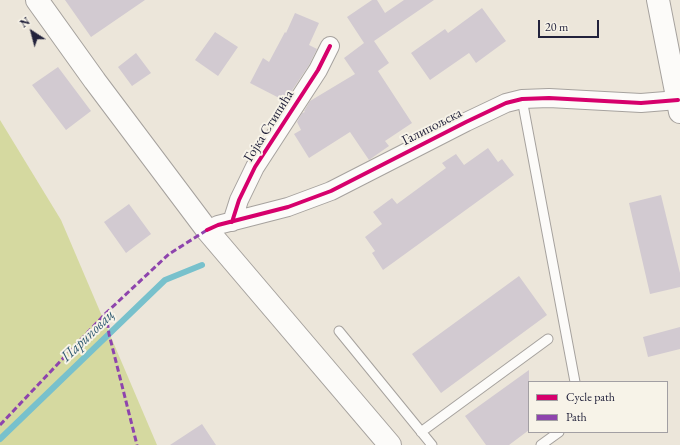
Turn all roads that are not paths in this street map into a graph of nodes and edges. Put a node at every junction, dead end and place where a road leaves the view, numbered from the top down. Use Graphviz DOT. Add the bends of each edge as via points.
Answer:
graph roads {
  1 [pos="37,0"];
  2 [pos="658,0"];
  3 [pos="330,46"];
  4 [pos="522,99"];
  5 [pos="679,106"];
  6 [pos="232,222"];
  7 [pos="207,230"];
  8 [pos="339,331"];
  9 [pos="548,338"];
  10 [pos="575,381"];
  11 [pos="421,432"];
  12 [pos="558,433"];
  13 [pos="390,445"];
  14 [pos="432,445"];
  15 [pos="541,445"];
  1 -- 7 [label="main road"];
  2 -- 5 [label="main road"];
  3 -- 6 [label="street, Гојка Стипића" via="318,70 255,167 239,200"];
  4 -- 5 [label="street, Галипољска" via="641,102"];
  4 -- 6 [label="street, Галипољска" via="506,103 466,122 331,190 288,207"];
  4 -- 10 [label="lane"];
  6 -- 7 [label="street, Галипољска"];
  7 -- 13 [label="main road"];
  8 -- 11 [label="lane"];
  9 -- 11 [label="lane"];
  11 -- 14 [label="lane"];
  12 -- 15 [label="lane"];
}
